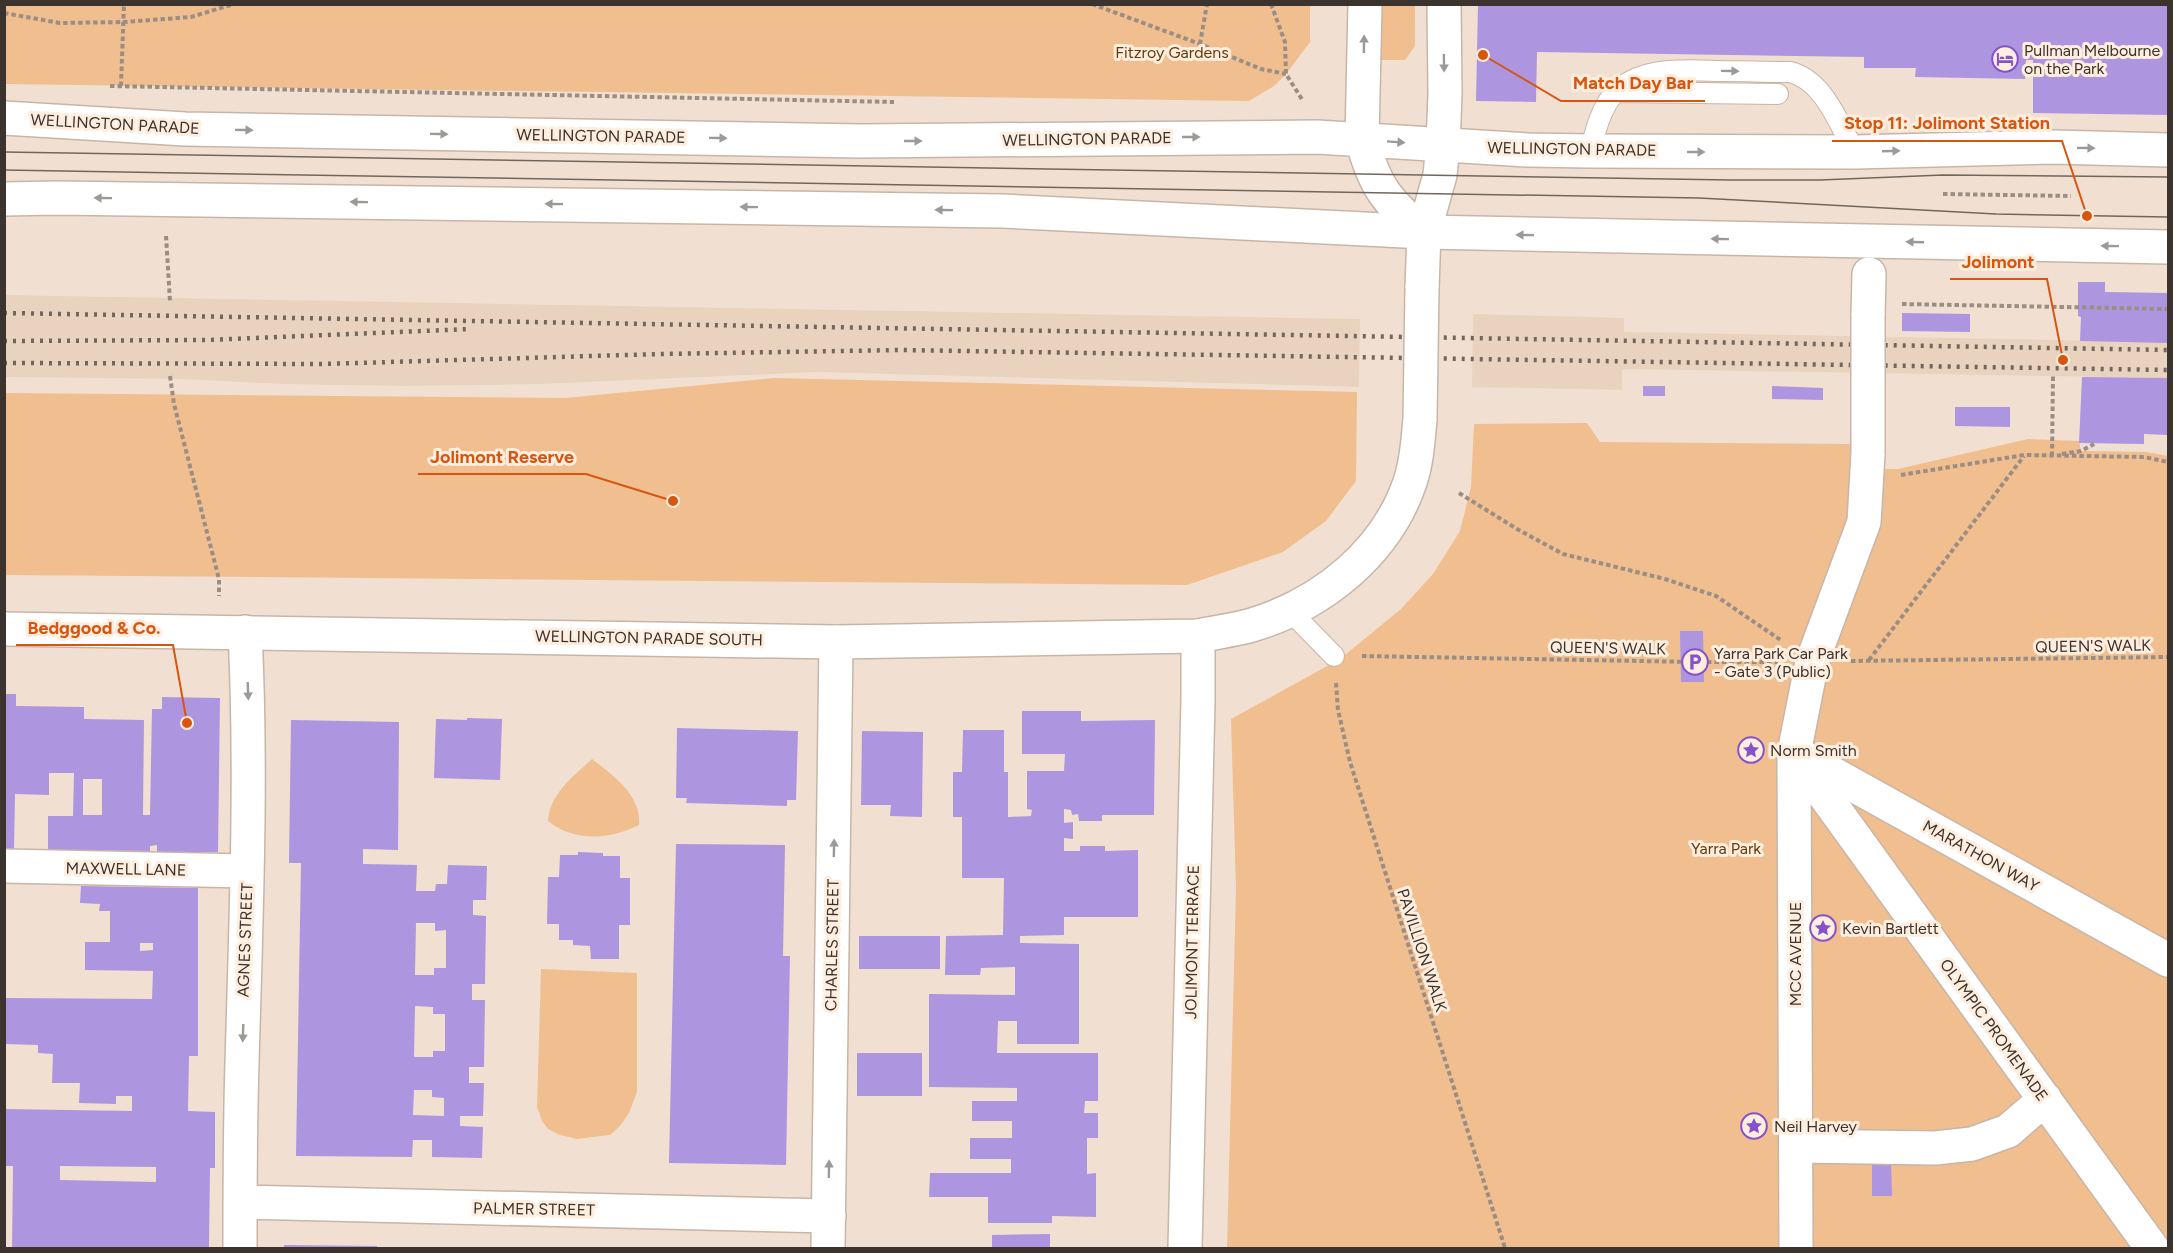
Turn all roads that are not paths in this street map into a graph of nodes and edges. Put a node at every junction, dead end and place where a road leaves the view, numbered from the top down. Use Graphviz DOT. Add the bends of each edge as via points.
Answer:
graph roads {
  1 [pos="1365,4"];
  2 [pos="1444,4"];
  3 [pos="1617,92"];
  4 [pos="1778,94"];
  5 [pos="4,118"];
  6 [pos="1362,139"];
  7 [pos="1443,145"];
  8 [pos="2169,150"];
  9 [pos="1590,152"];
  10 [pos="1856,152"];
  11 [pos="4,199"];
  12 [pos="1424,232"];
  13 [pos="2169,247"];
  14 [pos="1868,298"];
  15 [pos="1290,611"];
  16 [pos="4,629"];
  17 [pos="245,632"];
  18 [pos="1198,636"];
  19 [pos="837,642"];
  20 [pos="1334,656"];
  21 [pos="1794,753"];
  22 [pos="4,866"];
  23 [pos="247,871"];
  24 [pos="2169,960"];
  25 [pos="2045,1099"];
  26 [pos="1796,1146"];
  27 [pos="240,1202"];
  28 [pos="829,1216"];
  29 [pos="240,1248"];
  30 [pos="828,1248"];
  31 [pos="1185,1248"];
  32 [pos="1796,1248"];
  33 [pos="2152,1248"];
  6 -- 1 [label="street, one-way"];
  2 -- 7 [label="street, WELLINGTON PARADE SOUTH, one-way"];
  3 -- 4 [label="lane"];
  3 -- 9 [label="lane" via="1605,108"];
  3 -- 10 [label="lane, one-way" via="1634,80 1659,72 1799,74 1826,100"];
  5 -- 6 [label="street, WELLINGTON PARADE, one-way" via="185,129 861,141"];
  6 -- 7 [label="street, WELLINGTON PARADE, one-way"];
  6 -- 12 [label="street" via="1383,192 1400,214"];
  7 -- 9 [label="street, WELLINGTON PARADE"];
  7 -- 12 [label="street, WELLINGTON PARADE SOUTH" via="1440,175"];
  10 -- 8 [label="street, WELLINGTON PARADE, one-way" via="2018,147"];
  9 -- 10 [label="street, WELLINGTON PARADE, one-way"];
  12 -- 11 [label="street, one-way" via="991,211"];
  13 -- 12 [label="street, one-way"];
  12 -- 15 [label="street, WELLINGTON PARADE SOUTH, bridge" via="1420,419 1411,482 1380,539 1356,565 1338,582"];
  14 -- 21 [label="street, MCC AVENUE, bridge" via="1864,522 1812,662"];
  15 -- 18 [label="street, WELLINGTON PARADE SOUTH" via="1252,625"];
  15 -- 20 [label="lane"];
  16 -- 17 [label="street, WELLINGTON PARADE SOUTH"];
  17 -- 19 [label="street, WELLINGTON PARADE SOUTH"];
  17 -- 23 [label="street, AGNES STREET, one-way"];
  18 -- 19 [label="street, WELLINGTON PARADE SOUTH"];
  18 -- 31 [label="street, JOLIMONT TERRACE"];
  28 -- 19 [label="street, CHARLES STREET, one-way"];
  21 -- 24 [label="street, MARATHON WAY"];
  21 -- 25 [label="street, OLYMPIC PROMENADE"];
  21 -- 26 [label="street, MCC AVENUE"];
  22 -- 23 [label="street, MAXWELL LANE"];
  23 -- 27 [label="street, AGNES STREET, one-way"];
  25 -- 26 [label="street" via="2008,1131 1972,1144 1935,1148"];
  25 -- 33 [label="street, OLYMPIC PROMENADE"];
  26 -- 32 [label="street, MCC AVENUE"];
  27 -- 28 [label="street, PALMER STREET"];
  27 -- 29 [label="street, AGNES STREET"];
  28 -- 30 [label="street, CHARLES STREET"];
}
